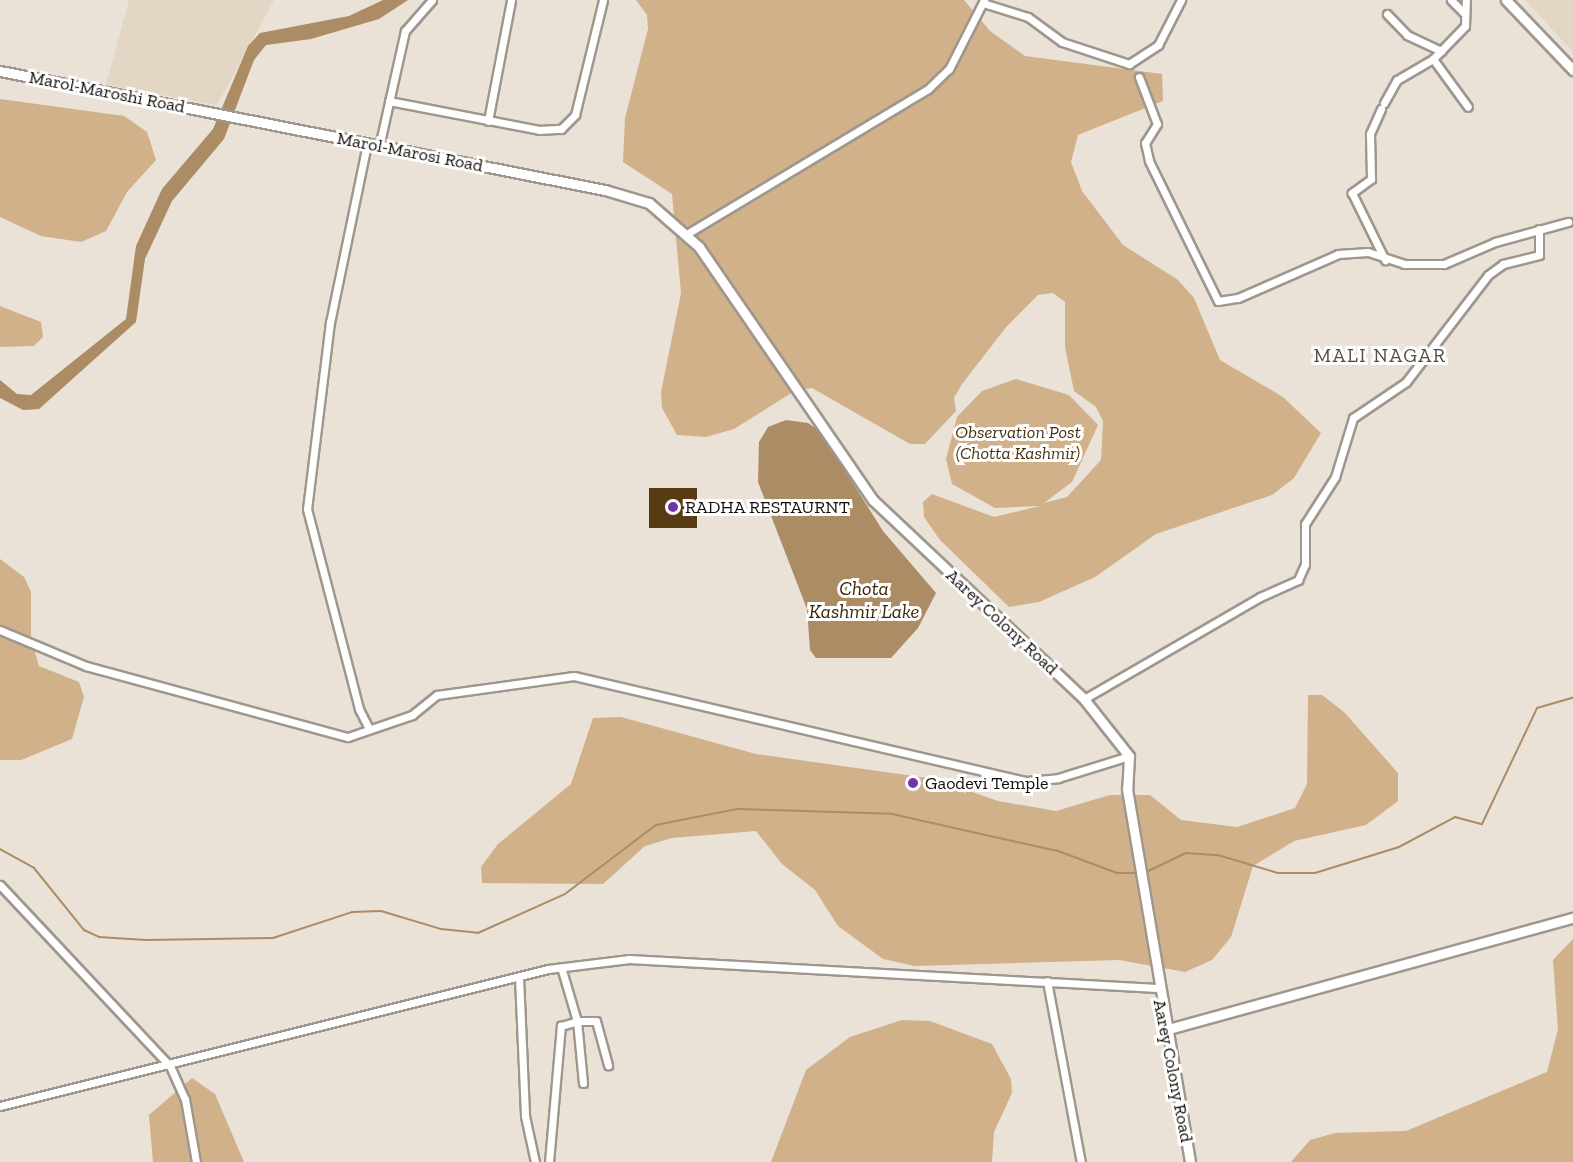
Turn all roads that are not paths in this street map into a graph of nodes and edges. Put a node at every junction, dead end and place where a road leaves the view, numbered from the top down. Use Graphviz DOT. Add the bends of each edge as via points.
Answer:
graph roads {
  1 [pos="432,0"];
  2 [pos="511,0"];
  3 [pos="603,0"];
  4 [pos="1181,0"];
  5 [pos="1451,0"];
  6 [pos="1467,0"];
  7 [pos="1506,0"];
  8 [pos="983,1"];
  9 [pos="1464,13"];
  10 [pos="1387,14"];
  11 [pos="1441,51"];
  12 [pos="1433,59"];
  13 [pos="1573,69"];
  14 [pos="0,71"];
  15 [pos="1139,77"];
  16 [pos="389,101"];
  17 [pos="1468,107"];
  18 [pos="215,114"];
  19 [pos="488,120"];
  20 [pos="367,144"];
  21 [pos="379,147"];
  22 [pos="605,190"];
  23 [pos="1568,222"];
  24 [pos="1539,229"];
  25 [pos="686,235"];
  26 [pos="1385,260"];
  27 [pos="0,630"];
  28 [pos="1084,699"];
  29 [pos="369,729"];
  30 [pos="1129,756"];
  31 [pos="0,885"];
  32 [pos="1573,918"];
  33 [pos="561,967"];
  34 [pos="519,976"];
  35 [pos="1047,981"];
  36 [pos="1157,988"];
  37 [pos="577,1021"];
  38 [pos="1165,1030"];
  39 [pos="608,1065"];
  40 [pos="170,1066"];
  41 [pos="583,1083"];
  42 [pos="0,1106"];
  43 [pos="196,1162"];
  44 [pos="535,1162"];
  45 [pos="549,1162"];
  46 [pos="1081,1162"];
  47 [pos="1190,1162"];
  1 -- 16 [label="street" via="405,31"];
  2 -- 19 [label="street"];
  3 -- 19 [label="street" via="569,124 551,131"];
  4 -- 8 [label="street" via="1158,45 1129,64 1062,42 1028,17"];
  5 -- 9 [label="street"];
  6 -- 9 [label="street"];
  7 -- 13 [label="main road"];
  8 -- 25 [label="street" via="949,69 928,89"];
  9 -- 11 [label="street" via="1465,26"];
  10 -- 11 [label="street" via="1407,35"];
  11 -- 12 [label="street"];
  12 -- 17 [label="street"];
  12 -- 26 [label="street" via="1397,80 1370,134 1371,179 1352,193"];
  14 -- 18 [label="main road, Marol-Maroshi Road"];
  15 -- 26 [label="street" via="1156,124 1145,143 1149,161 1218,301 1238,298 1338,254 1368,252"];
  16 -- 19 [label="street"];
  16 -- 21 [label="street"];
  18 -- 20 [label="main road, Marol-Marosi Road"];
  20 -- 21 [label="main road, Marol-Marosi Road"];
  20 -- 29 [label="street" via="330,322 307,509 359,709"];
  21 -- 22 [label="main road, Marol-Marosi Road"];
  22 -- 25 [label="main road, Aarey Colony Road" via="649,203"];
  23 -- 24 [label="street"];
  24 -- 26 [label="street" via="1444,264"];
  24 -- 28 [label="street" via="1539,255 1503,264 1488,275 1406,382 1353,418 1335,477 1305,524 1305,564 1298,580 1260,597"];
  25 -- 28 [label="main road, Aarey Colony Road" via="873,500"];
  27 -- 29 [label="street" via="86,666 348,737"];
  28 -- 30 [label="main road, Aarey Colony Road"];
  29 -- 30 [label="street" via="412,715 437,695 574,676 931,764 1026,781 1058,778"];
  30 -- 36 [label="main road, Aarey Colony Road" via="1127,789"];
  31 -- 40 [label="street"];
  32 -- 38 [label="main road"];
  33 -- 34 [label="street"];
  33 -- 35 [label="street" via="629,958"];
  33 -- 37 [label="street"];
  34 -- 40 [label="street"];
  34 -- 44 [label="street" via="525,1116"];
  35 -- 36 [label="street"];
  35 -- 46 [label="street"];
  36 -- 38 [label="main road, Aarey Colony Road"];
  37 -- 39 [label="street" via="596,1021"];
  37 -- 41 [label="street"];
  37 -- 45 [label="street" via="561,1026"];
  38 -- 47 [label="main road, Aarey Colony Road"];
  40 -- 42 [label="street"];
  40 -- 43 [label="street" via="185,1099"];
}
